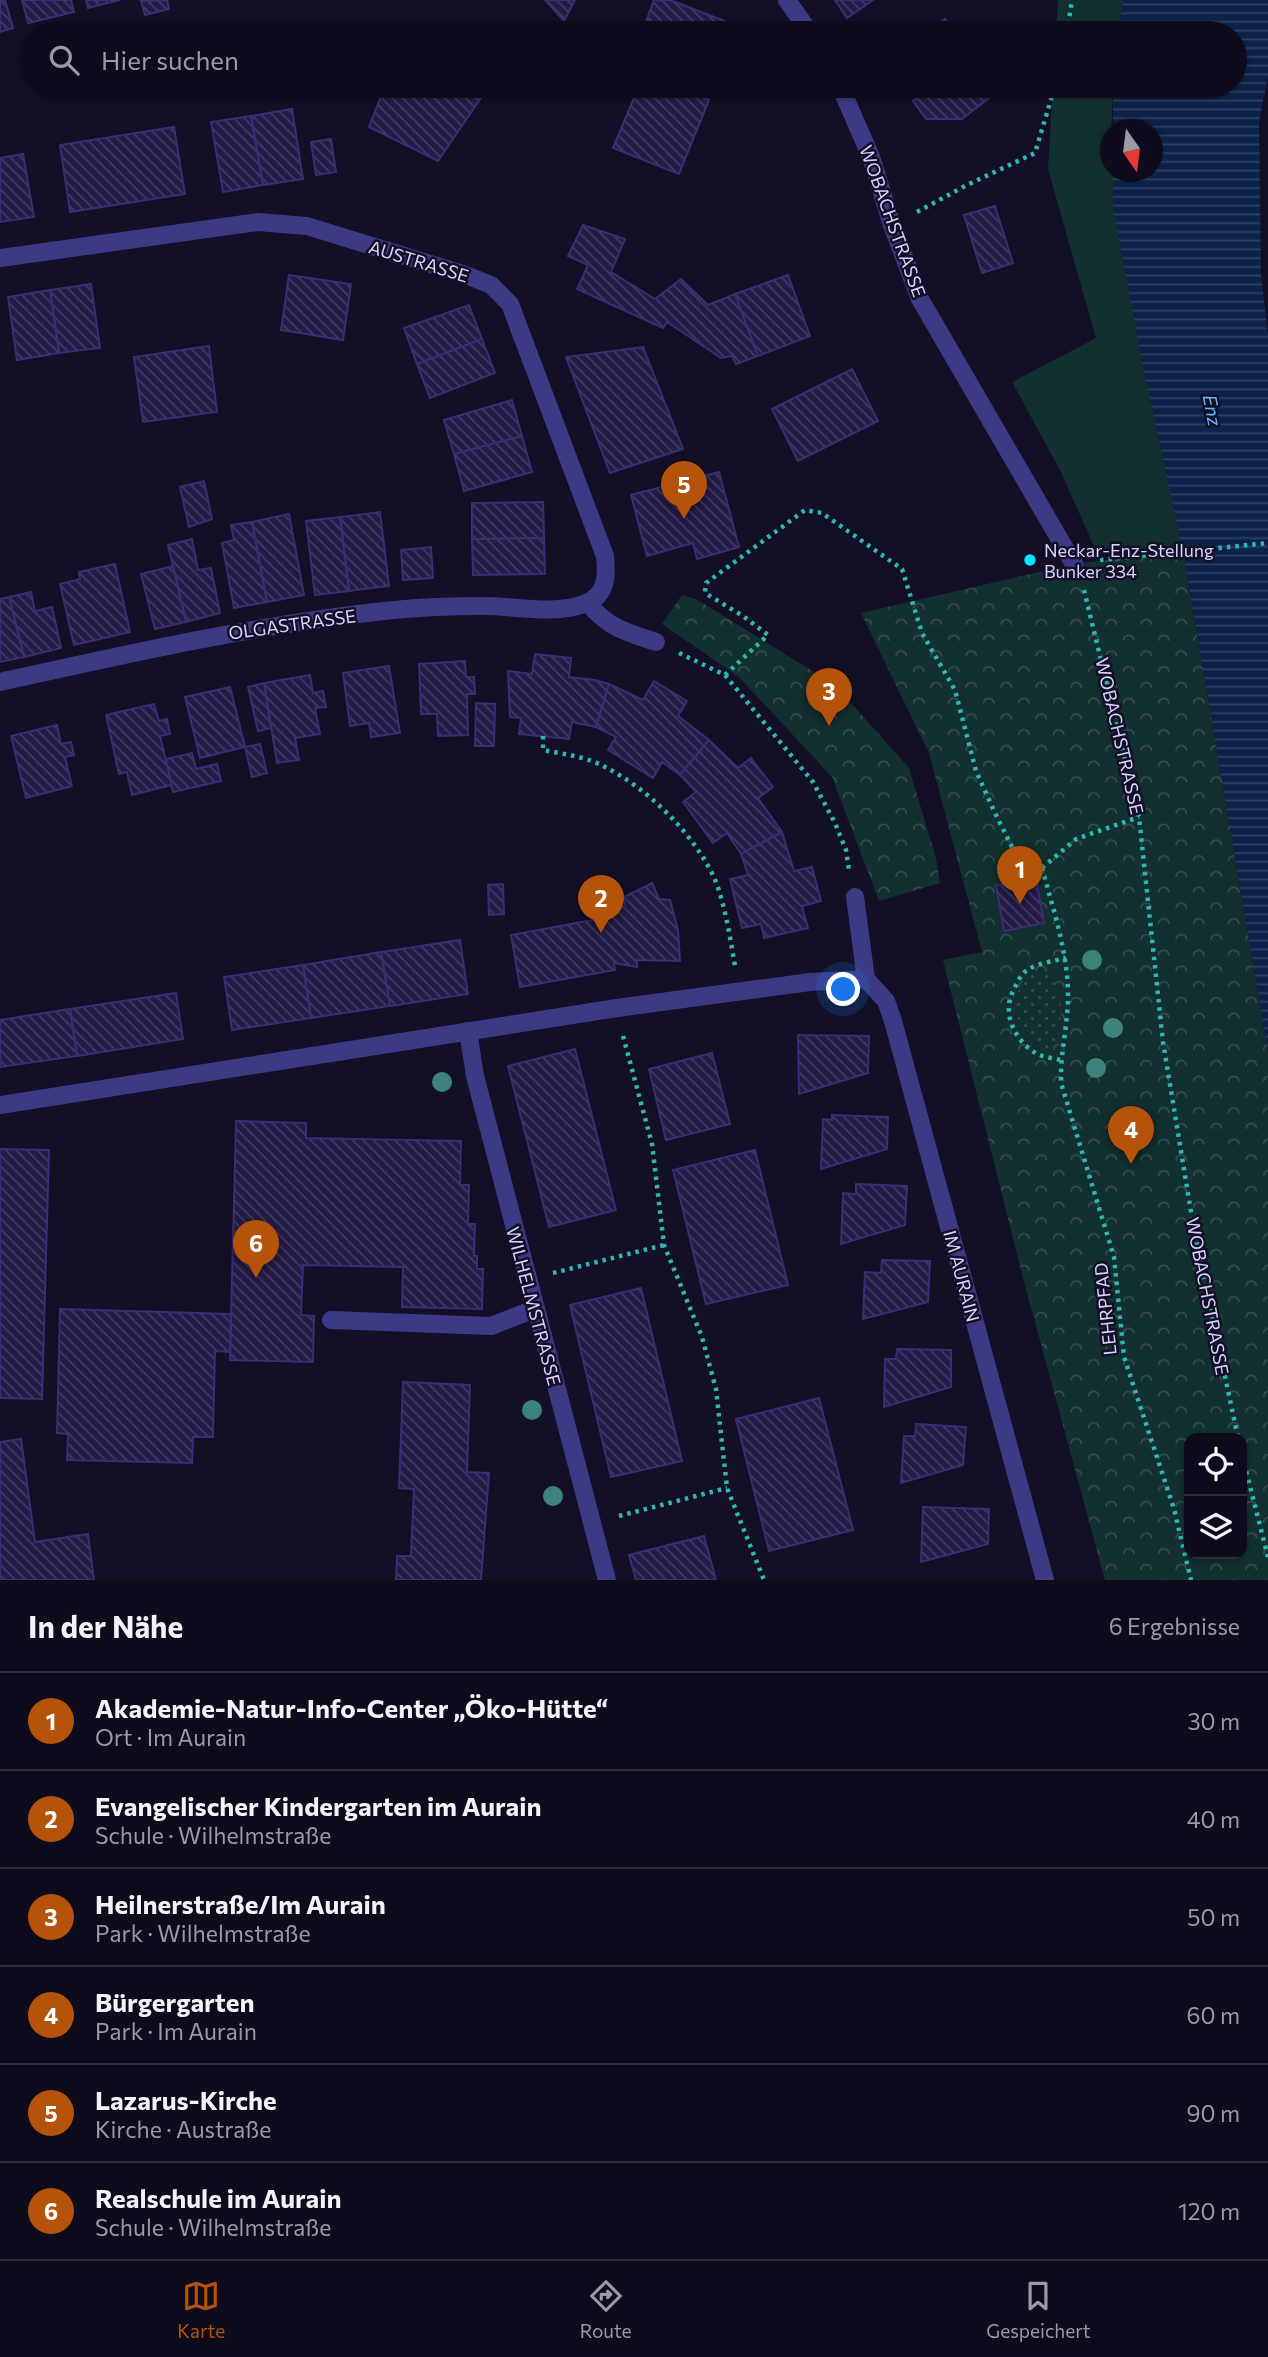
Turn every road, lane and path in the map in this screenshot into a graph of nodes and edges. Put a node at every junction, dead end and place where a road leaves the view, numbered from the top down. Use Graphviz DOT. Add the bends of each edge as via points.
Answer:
graph roads {
  1 [pos="787,0"];
  2 [pos="1072,0"];
  3 [pos="802,21"];
  4 [pos="1069,21"];
  5 [pos="845,98"];
  6 [pos="1051,98"];
  7 [pos="892,225"];
  8 [pos="0,258"];
  9 [pos="1268,543"];
  10 [pos="1110,559"];
  11 [pos="1074,564"];
  12 [pos="588,603"];
  13 [pos="656,642"];
  14 [pos="725,675"];
  15 [pos="0,682"];
  16 [pos="543,736"];
  17 [pos="1139,817"];
  18 [pos="1042,868"];
  19 [pos="855,897"];
  20 [pos="1066,958"];
  21 [pos="866,979"];
  22 [pos="738,991"];
  23 [pos="617,1008"];
  24 [pos="468,1031"];
  25 [pos="1060,1060"];
  26 [pos="0,1105"];
  27 [pos="664,1245"];
  28 [pos="527,1280"];
  29 [pos="535,1309"];
  30 [pos="331,1320"];
  31 [pos="1237,1433"];
  32 [pos="1247,1474"];
  33 [pos="727,1488"];
  34 [pos="592,1523"];
  35 [pos="1268,1557"];
  36 [pos="607,1580"];
  37 [pos="764,1580"];
  38 [pos="1045,1580"];
  39 [pos="1191,1580"];
  1 -- 3 [label="street"];
  2 -- 4 [label="path"];
  5 -- 7 [label="street, WOBACHSTRASSE" via="871,157"];
  6 -- 7 [label="path" via="1035,153"];
  7 -- 11 [label="street, WOBACHSTRASSE" via="920,299"];
  8 -- 12 [label="street, AUSTRASSE" via="258,222 307,226 491,285 510,304 605,556 607,580 600,594"];
  9 -- 10 [label="path"];
  11 -- 17 [label="path, WOBACHSTRASSE" via="1088,598"];
  12 -- 13 [label="street" via="618,630"];
  12 -- 15 [label="street, OLGASTRASSE" via="569,608 421,608 303,621 159,646"];
  13 -- 14 [label="path"];
  14 -- 18 [label="path" via="768,635 705,593 706,583 806,510 822,513 902,569 922,633 955,690 985,791 1014,851"];
  14 -- 19 [label="path" via="813,782 846,850"];
  16 -- 22 [label="path" via="543,750 605,766 642,792 701,851 727,917"];
  17 -- 18 [label="path" via="1076,839"];
  17 -- 31 [label="path, WOBACHSTRASSE" via="1165,1056 1194,1230"];
  18 -- 20 [label="path, LEHRPFAD"];
  19 -- 21 [label="street"];
  20 -- 25 [label="path, LEHRPFAD" via="1068,1000"];
  20 -- 25 [label="path" via="1028,969 1010,997 1008,1011 1012,1028 1035,1054"];
  21 -- 22 [label="street"];
  21 -- 38 [label="street, IM AURAIN" via="886,1001 893,1021"];
  22 -- 23 [label="street"];
  23 -- 24 [label="street"];
  23 -- 27 [label="path" via="652,1144"];
  24 -- 26 [label="street"];
  24 -- 28 [label="street, WILHELMSTRASSE" via="475,1076"];
  25 -- 39 [label="path, LEHRPFAD" via="1061,1083 1114,1257 1124,1357 1174,1509"];
  27 -- 28 [label="path"];
  27 -- 33 [label="path" via="713,1376"];
  28 -- 29 [label="street, WILHELMSTRASSE"];
  29 -- 30 [label="street" via="491,1326"];
  29 -- 34 [label="street, WILHELMSTRASSE"];
  32 -- 35 [label="path"];
  33 -- 34 [label="path"];
  33 -- 37 [label="path"];
  34 -- 36 [label="street, WILHELMSTRASSE"];
}
